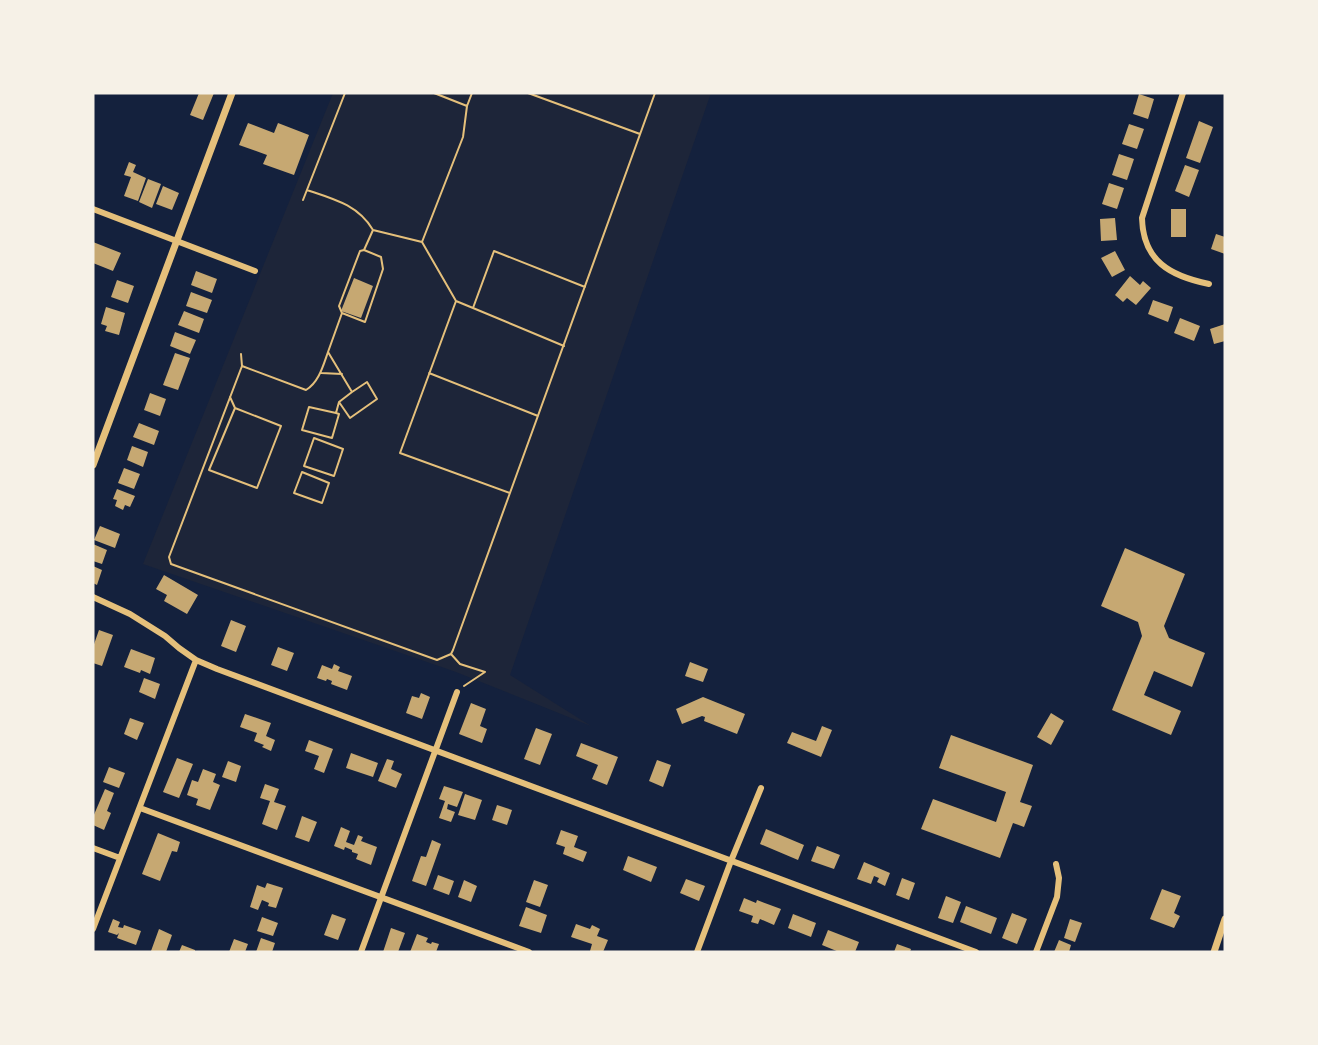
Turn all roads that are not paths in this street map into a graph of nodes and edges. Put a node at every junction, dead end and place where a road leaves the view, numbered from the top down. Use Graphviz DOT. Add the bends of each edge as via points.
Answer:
graph roads {
  1 [pos="232,93"];
  2 [pos="1183,93"];
  3 [pos="93,209"];
  4 [pos="177,241"];
  5 [pos="255,271"];
  6 [pos="1209,284"];
  7 [pos="93,465"];
  8 [pos="93,597"];
  9 [pos="196,660"];
  10 [pos="457,692"];
  11 [pos="435,751"];
  12 [pos="761,788"];
  13 [pos="140,808"];
  14 [pos="93,848"];
  15 [pos="120,858"];
  16 [pos="731,861"];
  17 [pos="1056,864"];
  18 [pos="381,897"];
  19 [pos="1225,918"];
  20 [pos="93,929"];
  21 [pos="361,952"];
  22 [pos="529,952"];
  23 [pos="697,952"];
  24 [pos="976,952"];
  25 [pos="1036,952"];
  26 [pos="1214,952"];
  1 -- 4 [label="street"];
  2 -- 6 [label="street" via="1142,218 1142,230 1151,254 1168,269"];
  3 -- 4 [label="street"];
  4 -- 5 [label="street"];
  4 -- 7 [label="street"];
  8 -- 9 [label="street" via="138,619"];
  9 -- 11 [label="street"];
  9 -- 13 [label="street"];
  10 -- 11 [label="street"];
  11 -- 16 [label="street"];
  11 -- 18 [label="street"];
  12 -- 16 [label="street"];
  13 -- 15 [label="street"];
  13 -- 18 [label="street"];
  14 -- 15 [label="street"];
  15 -- 20 [label="street"];
  16 -- 23 [label="street"];
  16 -- 24 [label="street"];
  17 -- 25 [label="street" via="1057,897"];
  18 -- 21 [label="street"];
  18 -- 22 [label="street"];
  19 -- 26 [label="street"];
}
